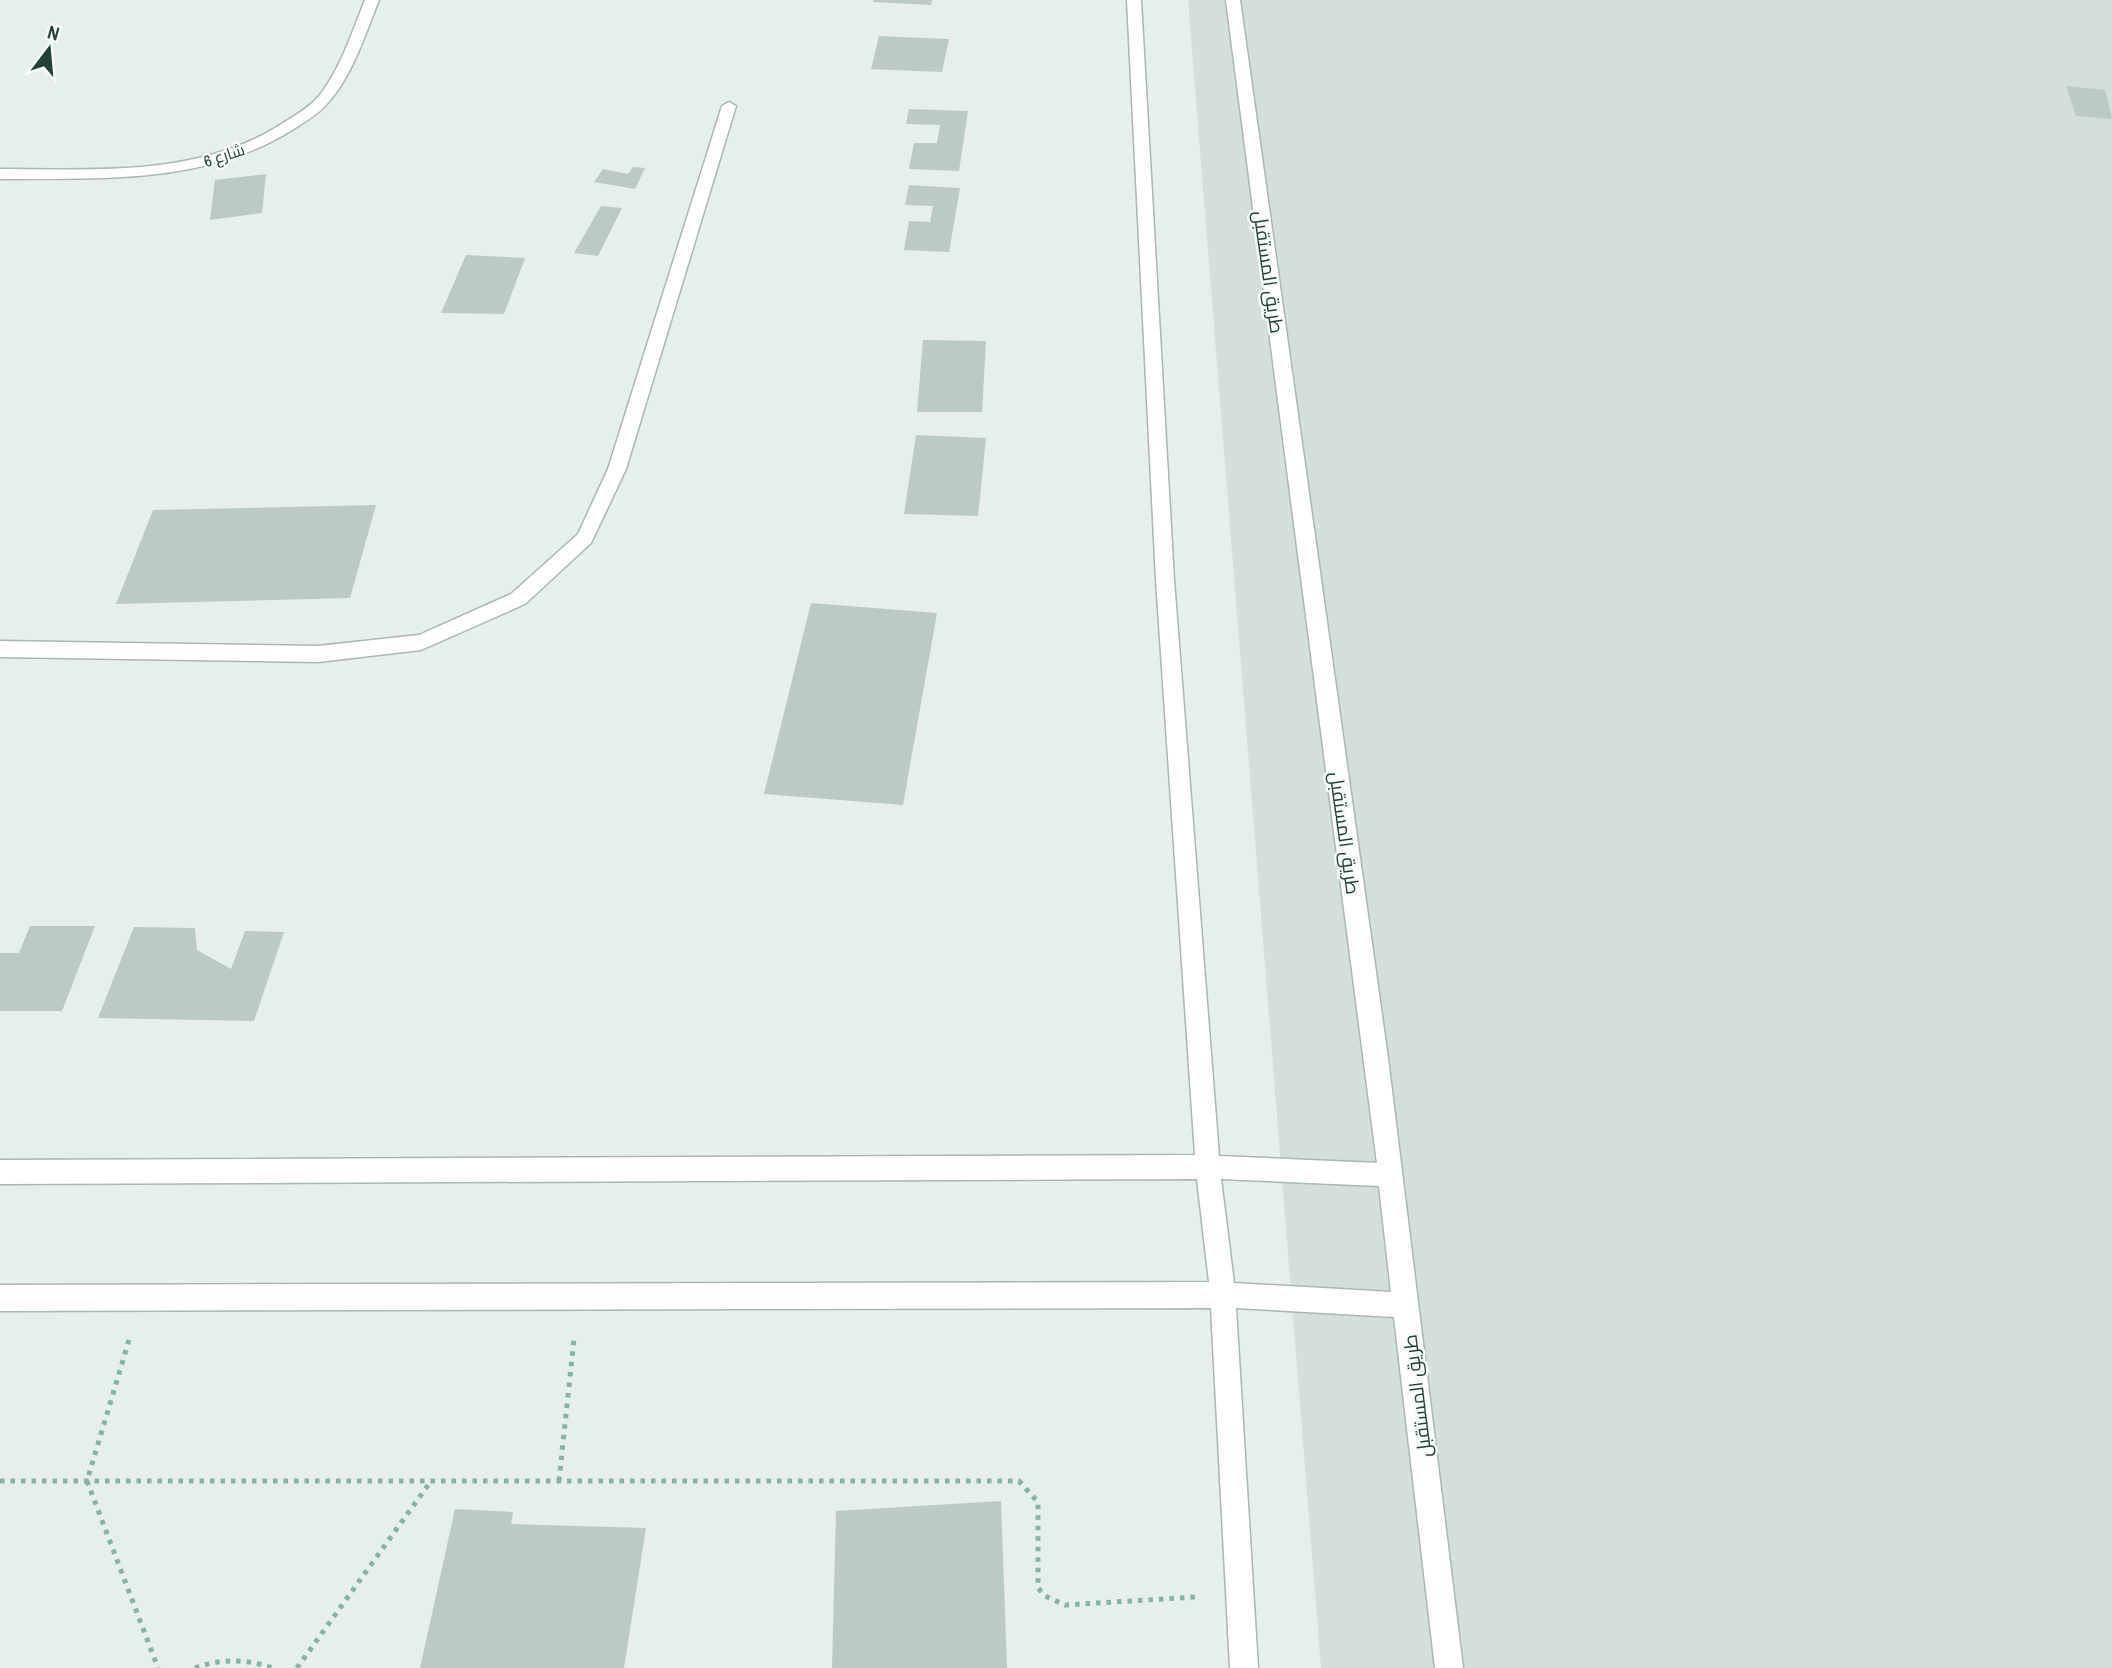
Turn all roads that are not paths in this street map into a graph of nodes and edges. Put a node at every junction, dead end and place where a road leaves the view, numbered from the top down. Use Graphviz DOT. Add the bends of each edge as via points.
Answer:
graph roads {
  1 [pos="372,0"];
  2 [pos="1134,0"];
  3 [pos="1233,0"];
  4 [pos="729,106"];
  5 [pos="0,174"];
  6 [pos="0,649"];
  7 [pos="1208,1167"];
  8 [pos="0,1172"];
  9 [pos="1389,1175"];
  10 [pos="1223,1295"];
  11 [pos="0,1298"];
  12 [pos="1406,1305"];
  13 [pos="1244,1668"];
  14 [pos="1449,1668"];
  1 -- 5 [label="street, شارع 6" via="343,69 321,102 281,133 226,157 164,171"];
  2 -- 7 [label="street" via="1164,566"];
  3 -- 9 [label="street, طريق المستقبل"];
  4 -- 6 [label="street" via="617,469 585,538 518,599 421,642 318,654"];
  7 -- 8 [label="street"];
  7 -- 9 [label="street"];
  7 -- 10 [label="street"];
  9 -- 12 [label="street, طريق المستقبل"];
  10 -- 11 [label="street"];
  10 -- 12 [label="street"];
  10 -- 13 [label="street"];
  12 -- 14 [label="street, طريق المستقبل"];
}
